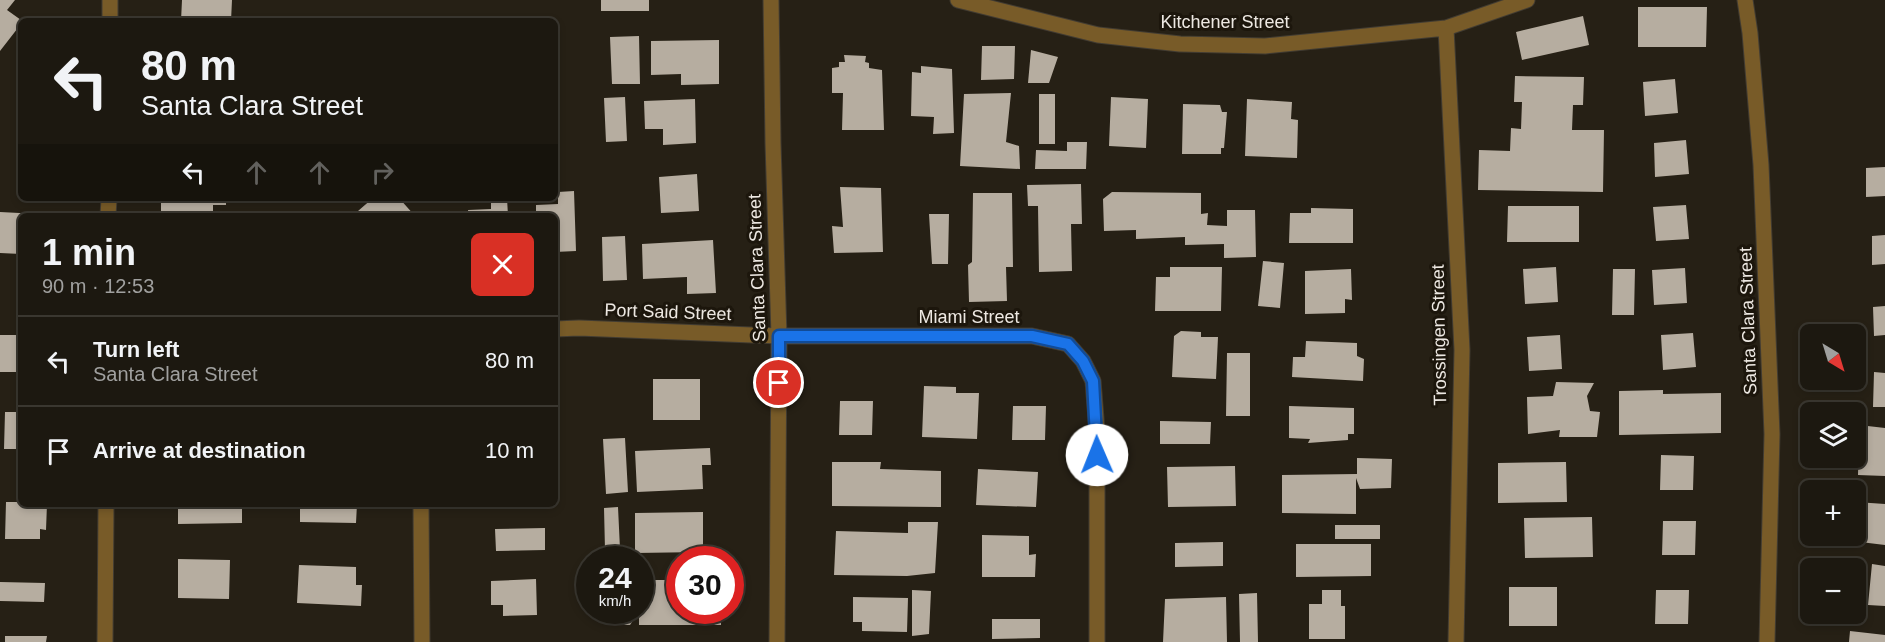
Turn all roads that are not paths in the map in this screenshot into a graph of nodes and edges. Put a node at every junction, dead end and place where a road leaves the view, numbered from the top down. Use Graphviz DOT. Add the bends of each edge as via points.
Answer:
graph roads {
  1 [pos="110,0"];
  2 [pos="771,0"];
  3 [pos="958,0"];
  4 [pos="1527,0"];
  5 [pos="1745,0"];
  6 [pos="110,18"];
  7 [pos="1446,28"];
  8 [pos="558,329"];
  9 [pos="779,336"];
  10 [pos="106,507"];
  11 [pos="421,507"];
  12 [pos="105,642"];
  13 [pos="422,642"];
  14 [pos="777,642"];
  15 [pos="1097,642"];
  16 [pos="1456,642"];
  17 [pos="1767,642"];
  1 -- 6 [label="street"];
  2 -- 9 [label="street, Santa Clara Street"];
  3 -- 7 [label="street, Kitchener Street" via="1098,35 1180,44 1265,46"];
  4 -- 7 [label="street, Kitchener Street"];
  5 -- 17 [label="street, Santa Clara Street" via="1761,165 1772,434"];
  7 -- 16 [label="street, Trossingen Street" via="1462,350"];
  8 -- 9 [label="street, Port Said Street"];
  9 -- 14 [label="street, Santa Clara Street"];
  9 -- 15 [label="street, Miami Street" via="1032,336 1068,344 1093,381 1097,432"];
  10 -- 12 [label="street"];
  11 -- 13 [label="street"];
}
